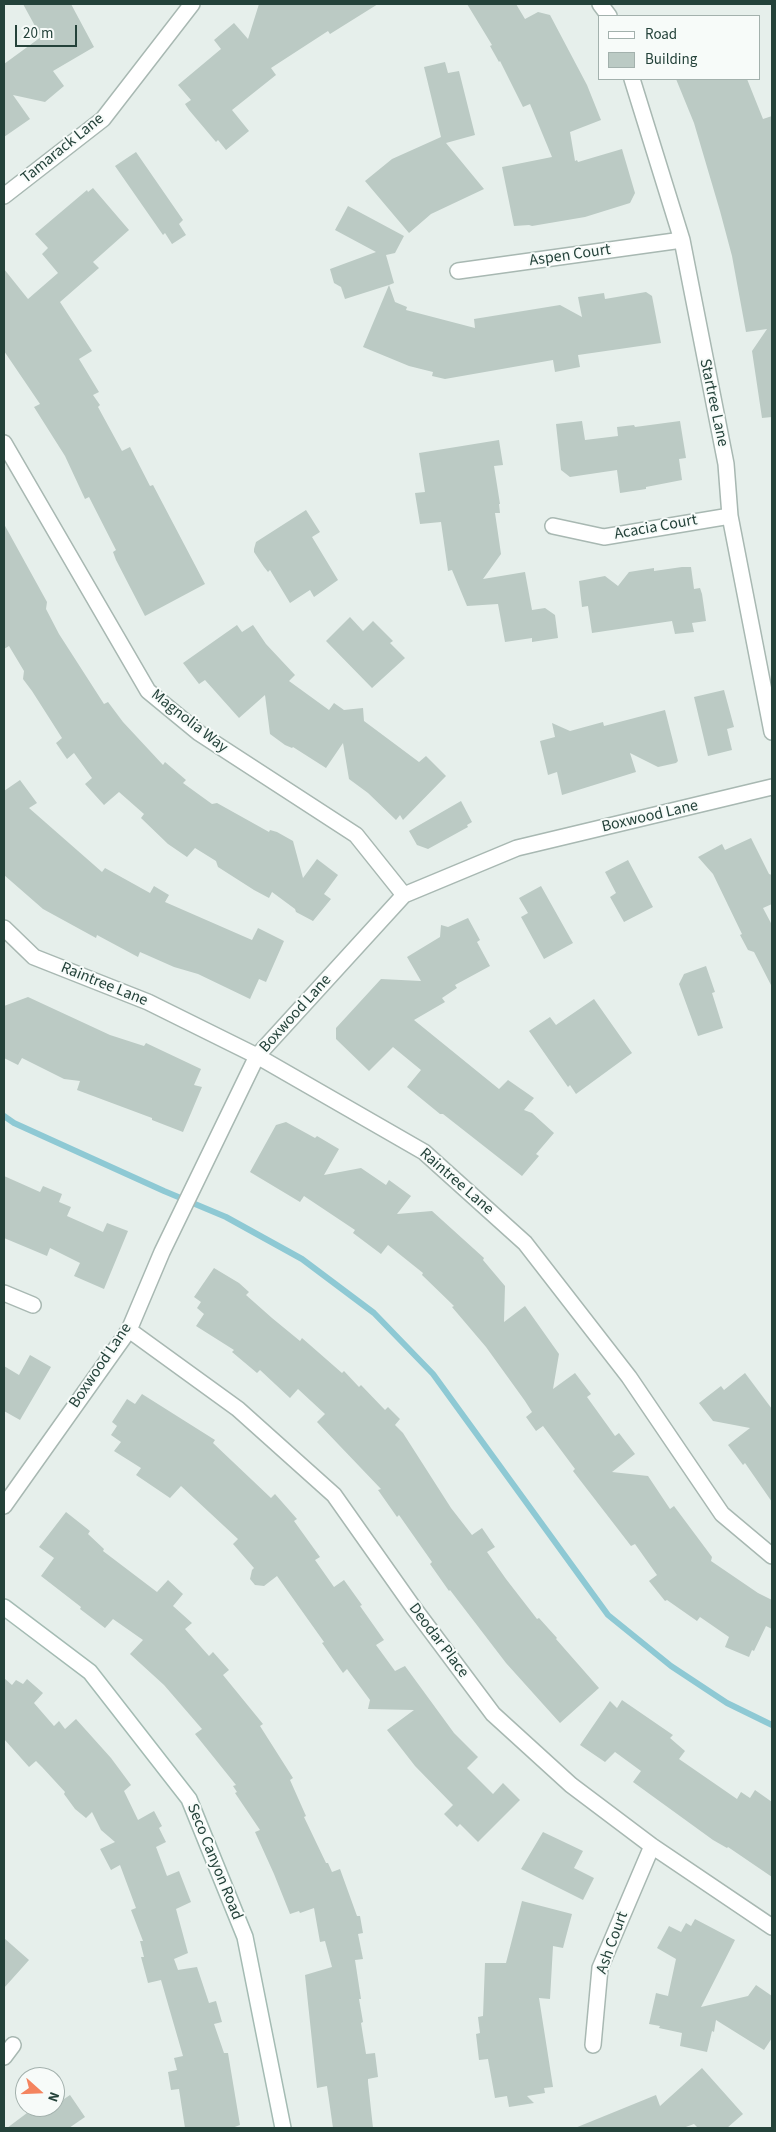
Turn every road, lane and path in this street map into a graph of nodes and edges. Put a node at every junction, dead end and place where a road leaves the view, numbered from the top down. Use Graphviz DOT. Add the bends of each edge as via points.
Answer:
graph roads {
  1 [pos="192,4"];
  2 [pos="600,4"];
  3 [pos="608,15"];
  4 [pos="632,80"];
  5 [pos="5,193"];
  6 [pos="682,240"];
  7 [pos="458,271"];
  8 [pos="4,443"];
  9 [pos="730,516"];
  10 [pos="553,526"];
  11 [pos="772,732"];
  12 [pos="772,787"];
  13 [pos="404,895"];
  14 [pos="4,928"];
  15 [pos="257,1056"];
  16 [pos="4,1293"];
  17 [pos="34,1305"];
  18 [pos="129,1330"];
  19 [pos="4,1506"];
  20 [pos="772,1556"];
  21 [pos="4,1608"];
  22 [pos="652,1846"];
  23 [pos="772,1927"];
  24 [pos="13,2045"];
  25 [pos="593,2045"];
  26 [pos="4,2058"];
  27 [pos="283,2128"];
  1 -- 5 [label="street, Tamarack Lane" via="103,119"];
  2 -- 3 [label="street"];
  4 -- 6 [label="street, Startree Lane"];
  6 -- 7 [label="street, Aspen Court"];
  6 -- 9 [label="street, Startree Lane" via="726,464"];
  8 -- 13 [label="street, Magnolia Way" via="148,692 199,733 356,835"];
  9 -- 10 [label="street, Acacia Court" via="604,537"];
  9 -- 11 [label="street, Startree Lane"];
  12 -- 13 [label="street, Boxwood Lane" via="517,848"];
  13 -- 15 [label="street, Boxwood Lane"];
  14 -- 15 [label="street, Raintree Lane" via="34,957 148,1002"];
  15 -- 18 [label="street, Boxwood Lane" via="162,1252"];
  15 -- 20 [label="street, Raintree Lane" via="424,1152 525,1244 629,1377 722,1514"];
  16 -- 17 [label="street"];
  18 -- 19 [label="street, Boxwood Lane"];
  18 -- 22 [label="street, Deodar Place" via="238,1409 334,1495 493,1714 571,1785"];
  21 -- 27 [label="street, Seco Canyon Road" via="90,1672 189,1799 244,1937"];
  22 -- 23 [label="street, Deodar Place"];
  22 -- 25 [label="street, Ash Court" via="600,1968"];
  24 -- 26 [label="street"];
}
